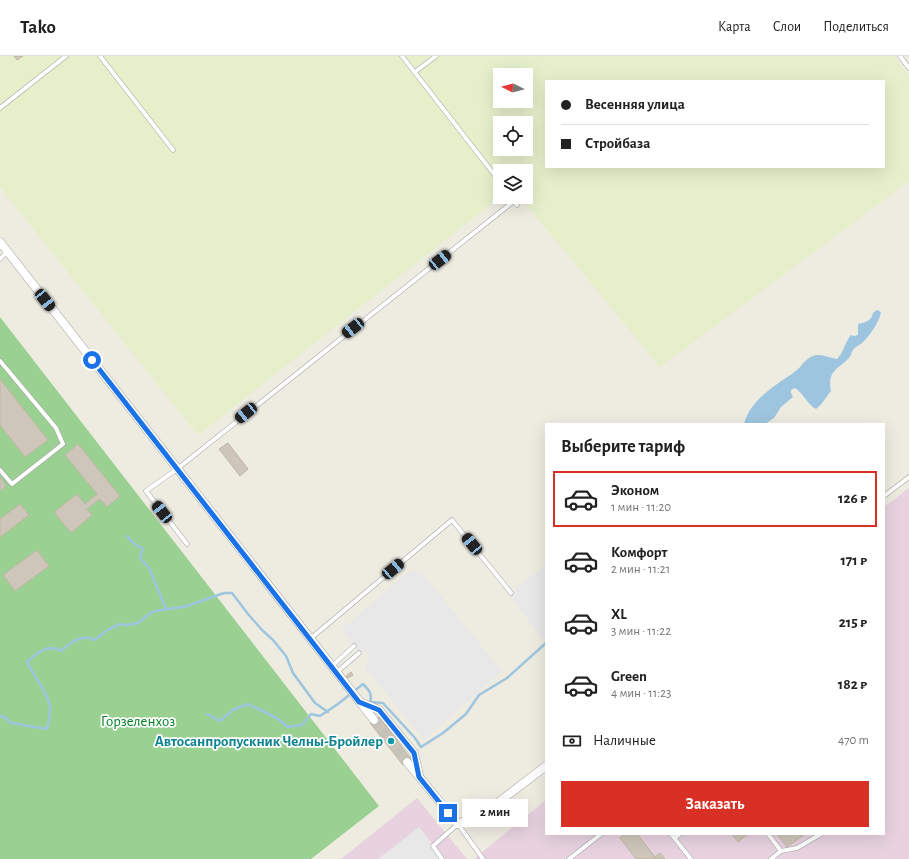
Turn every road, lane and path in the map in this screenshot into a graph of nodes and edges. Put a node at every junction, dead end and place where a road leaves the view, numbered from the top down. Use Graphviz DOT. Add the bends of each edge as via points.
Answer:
graph roads {
  1 [pos="66,56"];
  2 [pos="100,56"];
  3 [pos="402,56"];
  4 [pos="436,56"];
  5 [pos="900,56"];
  6 [pos="909,68"];
  7 [pos="415,72"];
  8 [pos="0,108"];
  9 [pos="173,150"];
  10 [pos="493,173"];
  11 [pos="507,204"];
  12 [pos="0,242"];
  13 [pos="8,252"];
  14 [pos="0,259"];
  15 [pos="0,361"];
  16 [pos="177,469"];
  17 [pos="0,470"];
  18 [pos="909,477"];
  19 [pos="885,495"];
  20 [pos="187,544"];
  21 [pos="511,593"];
  22 [pos="310,639"];
  23 [pos="354,646"];
  24 [pos="359,654"];
  25 [pos="334,669"];
  26 [pos="357,698"];
  27 [pos="374,720"];
  28 [pos="408,764"];
  29 [pos="545,767"];
  30 [pos="419,777"];
  31 [pos="458,824"];
  32 [pos="600,835"];
  33 [pos="672,835"];
  34 [pos="679,835"];
  35 [pos="769,835"];
  36 [pos="819,835"];
  37 [pos="675,838"];
  38 [pos="781,851"];
  39 [pos="442,859"];
  40 [pos="483,859"];
  41 [pos="569,859"];
  42 [pos="691,859"];
  43 [pos="771,859"];
  1 -- 8 [label="lane"];
  2 -- 9 [label="lane"];
  3 -- 7 [label="lane"];
  4 -- 7 [label="lane"];
  5 -- 6 [label="lane"];
  7 -- 10 [label="lane"];
  11 -- 16 [label="lane"];
  12 -- 13 [label="street"];
  13 -- 14 [label="lane"];
  13 -- 16 [label="street"];
  15 -- 17 [label="lane" via="56,428 63,444 12,484"];
  16 -- 20 [label="lane" via="146,491"];
  16 -- 22 [label="street"];
  18 -- 19 [label="lane"];
  21 -- 22 [label="lane" via="452,520"];
  22 -- 25 [label="street"];
  23 -- 25 [label="lane"];
  24 -- 25 [label="lane"];
  25 -- 26 [label="street"];
  26 -- 27 [label="street"];
  26 -- 30 [label="street" via="379,710 414,753"];
  28 -- 30 [label="street"];
  29 -- 31 [label="street" via="491,808"];
  30 -- 31 [label="street"];
  31 -- 39 [label="lane" via="433,846"];
  31 -- 40 [label="lane"];
  32 -- 41 [label="lane"];
  33 -- 37 [label="lane"];
  34 -- 37 [label="lane"];
  35 -- 38 [label="lane"];
  36 -- 38 [label="lane" via="797,848"];
  37 -- 42 [label="lane"];
  38 -- 43 [label="lane"];
}
